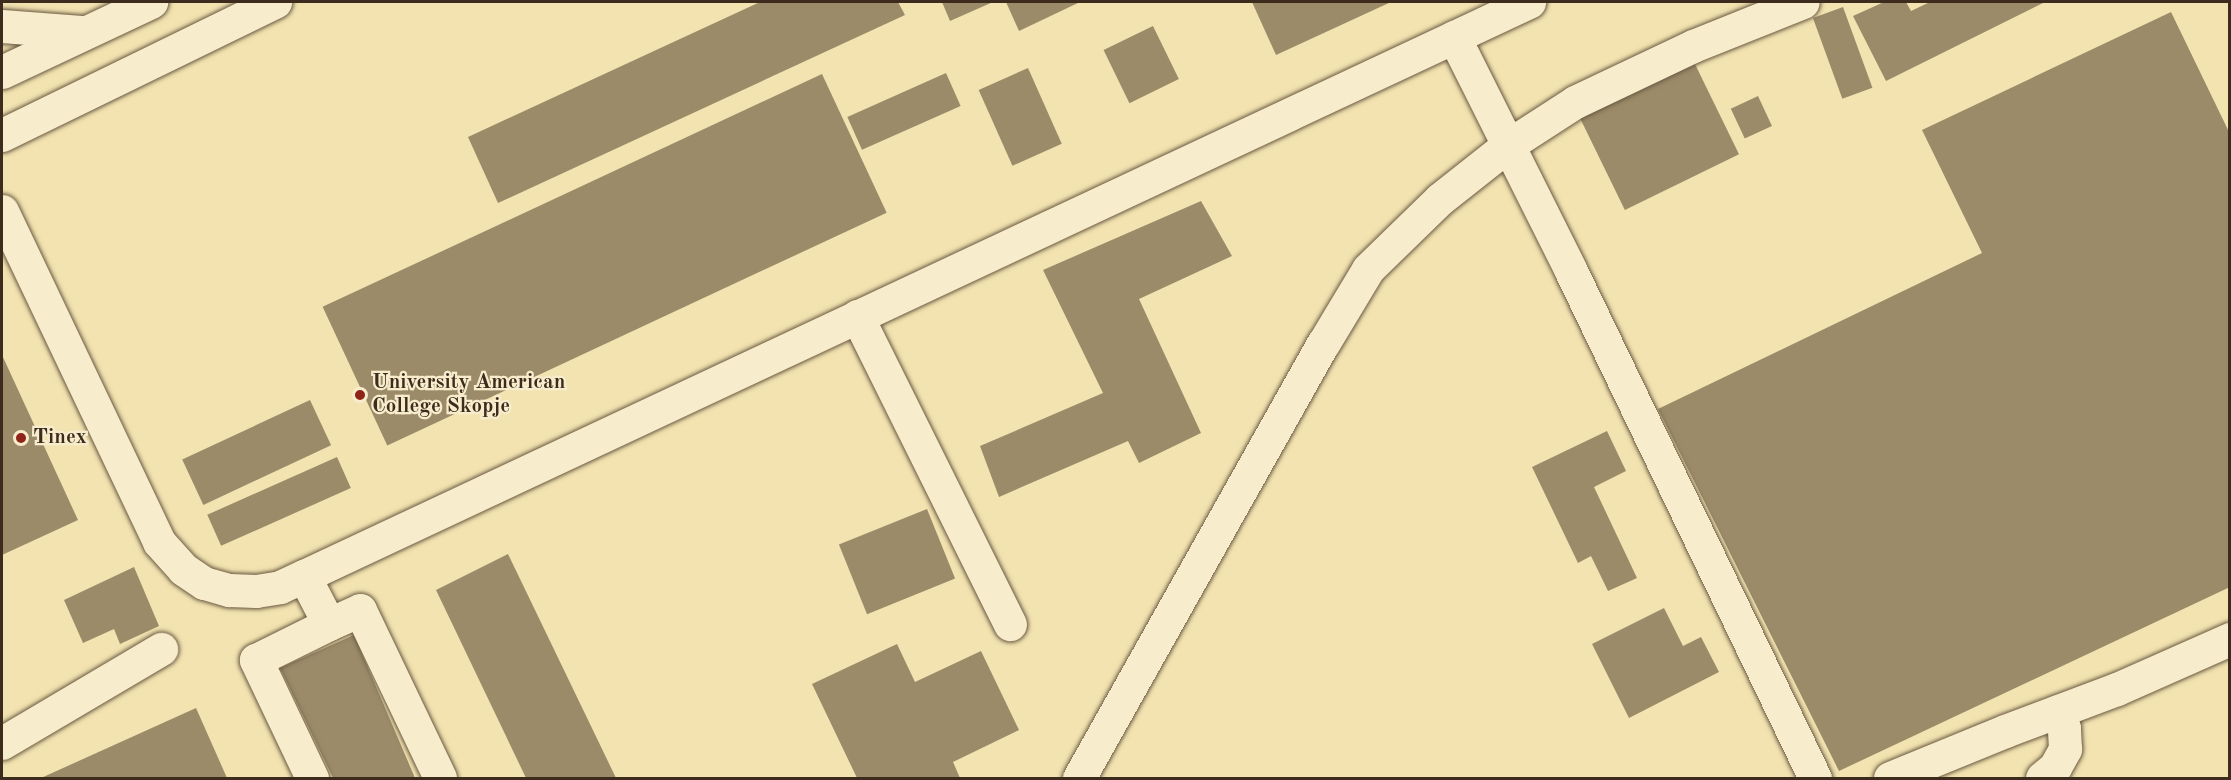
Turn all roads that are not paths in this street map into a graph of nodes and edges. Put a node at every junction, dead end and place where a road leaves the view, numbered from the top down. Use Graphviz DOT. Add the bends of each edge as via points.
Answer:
graph roads {
  1 [pos="151,2"];
  2 [pos="275,2"];
  3 [pos="1528,2"];
  4 [pos="1803,2"];
  5 [pos="2,26"];
  6 [pos="89,32"];
  7 [pos="1454,37"];
  8 [pos="2,72"];
  9 [pos="2,135"];
  10 [pos="1507,146"];
  11 [pos="2,211"];
  12 [pos="857,316"];
  13 [pos="304,576"];
  14 [pos="329,624"];
  15 [pos="1010,624"];
  16 [pos="2229,639"];
  17 [pos="161,649"];
  18 [pos="2058,711"];
  19 [pos="2,743"];
  20 [pos="312,778"];
  21 [pos="440,778"];
  22 [pos="1079,778"];
  23 [pos="1815,778"];
  24 [pos="1890,778"];
  25 [pos="2042,778"];
  1 -- 6 [label="street"];
  2 -- 9 [label="street"];
  3 -- 7 [label="street"];
  4 -- 10 [label="street" via="1693,46 1575,102"];
  5 -- 6 [label="street"];
  6 -- 8 [label="street"];
  7 -- 10 [label="street"];
  7 -- 12 [label="street"];
  10 -- 22 [label="street" via="1440,199 1368,269"];
  10 -- 23 [label="street" via="1570,268"];
  11 -- 13 [label="street" via="159,542 183,569 204,582 229,590 280,587"];
  12 -- 13 [label="street"];
  12 -- 15 [label="street"];
  13 -- 14 [label="street"];
  14 -- 20 [label="street" via="256,660"];
  14 -- 21 [label="street" via="360,610"];
  16 -- 18 [label="street"];
  17 -- 19 [label="street"];
  18 -- 24 [label="street"];
  18 -- 25 [label="street" via="2065,749 2055,767"];
}
